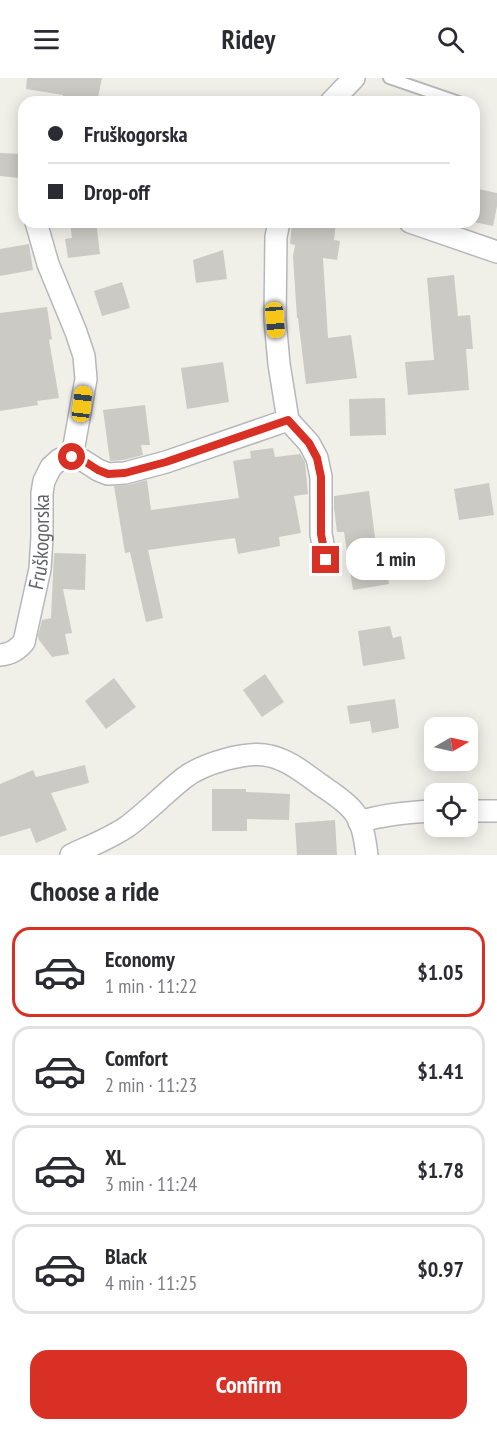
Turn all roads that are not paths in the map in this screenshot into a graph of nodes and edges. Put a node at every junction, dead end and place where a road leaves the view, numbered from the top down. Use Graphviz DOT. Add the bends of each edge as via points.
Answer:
graph roads {
  1 [pos="354,78"];
  2 [pos="389,78"];
  3 [pos="337,96"];
  4 [pos="442,96"];
  5 [pos="38,228"];
  6 [pos="278,228"];
  7 [pos="427,228"];
  8 [pos="497,252"];
  9 [pos="288,420"];
  10 [pos="72,457"];
  11 [pos="326,560"];
  12 [pos="0,655"];
  13 [pos="478,811"];
  14 [pos="497,811"];
  15 [pos="424,813"];
  16 [pos="359,822"];
  17 [pos="71,855"];
  18 [pos="366,855"];
  1 -- 3 [label="street"];
  2 -- 4 [label="lane"];
  5 -- 10 [label="street" via="84,356 86,379"];
  6 -- 9 [label="street" via="275,320"];
  7 -- 8 [label="street"];
  9 -- 10 [label="street" via="125,473 108,474"];
  9 -- 11 [label="street" via="317,458"];
  10 -- 12 [label="street, Fruškogorska" via="60,459 44,481 40,569 24,642 11,653"];
  13 -- 14 [label="street"];
  15 -- 16 [label="street"];
  16 -- 17 [label="street" via="354,812 300,770 269,755 251,755 208,764 185,777 126,827"];
  16 -- 18 [label="street"];
}
